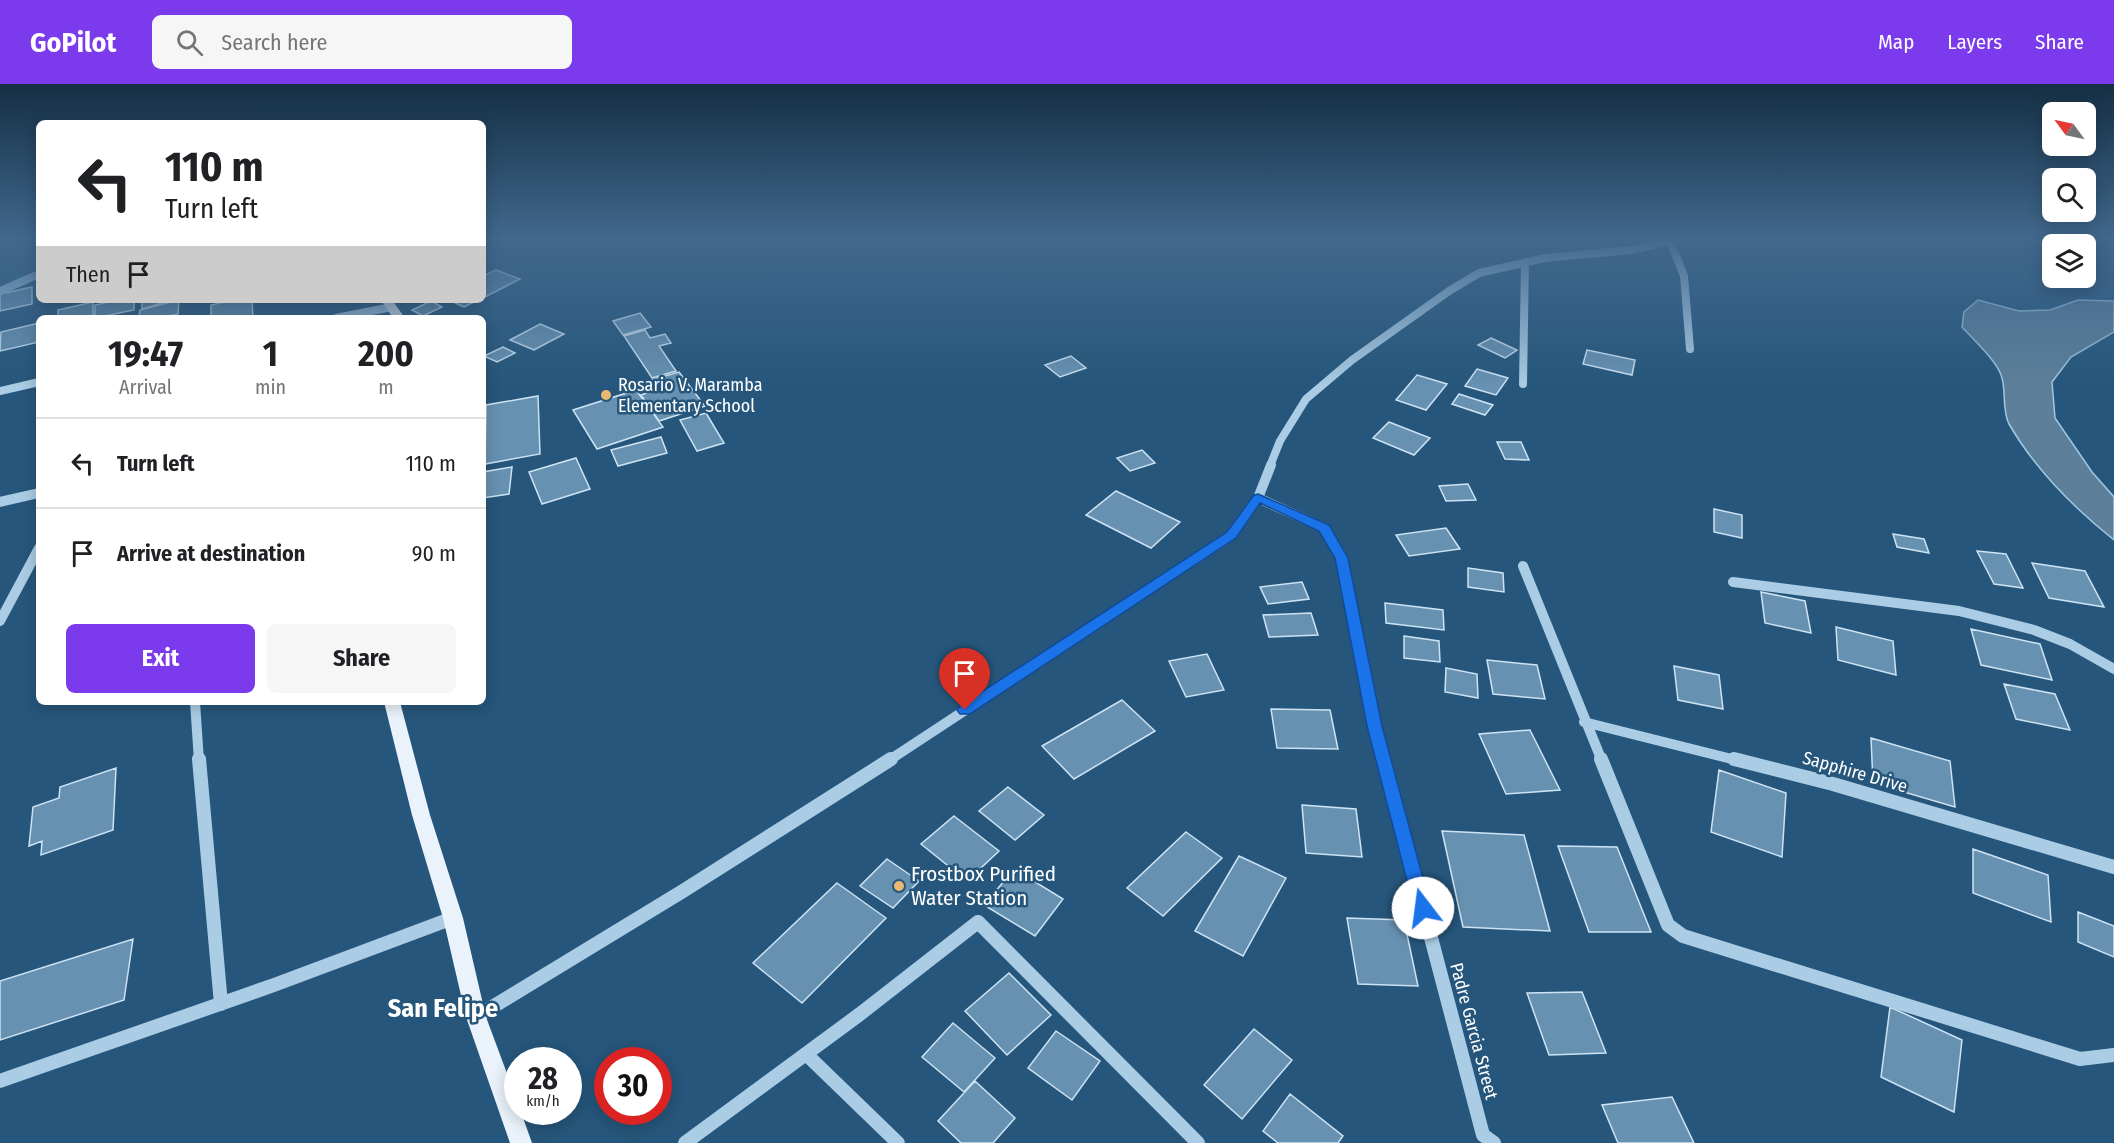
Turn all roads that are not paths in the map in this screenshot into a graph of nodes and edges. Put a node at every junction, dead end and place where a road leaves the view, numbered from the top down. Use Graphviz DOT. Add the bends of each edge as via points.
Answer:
graph roads {
  1 [pos="1453,288"];
  2 [pos="1524,288"];
  3 [pos="1685,288"];
  4 [pos="389,303"];
  5 [pos="347,315"];
  6 [pos="1690,349"];
  7 [pos="36,383"];
  8 [pos="1522,384"];
  9 [pos="0,391"];
  10 [pos="36,494"];
  11 [pos="1258,498"];
  12 [pos="0,502"];
  13 [pos="36,554"];
  14 [pos="1523,566"];
  15 [pos="1733,582"];
  16 [pos="0,621"];
  17 [pos="2114,669"];
  18 [pos="195,705"];
  19 [pos="393,705"];
  20 [pos="1584,722"];
  21 [pos="2114,867"];
  22 [pos="453,918"];
  23 [pos="221,1004"];
  24 [pos="476,1017"];
  25 [pos="806,1054"];
  26 [pos="2114,1055"];
  27 [pos="0,1081"];
  28 [pos="521,1143"];
  29 [pos="685,1143"];
  30 [pos="898,1143"];
  31 [pos="1198,1143"];
  32 [pos="1494,1143"];
  1 -- 11 [label="street" via="1352,360 1306,399 1280,441"];
  2 -- 8 [label="street"];
  3 -- 6 [label="street"];
  4 -- 5 [label="street"];
  7 -- 9 [label="street"];
  10 -- 12 [label="street"];
  11 -- 24 [label="street" via="1232,535 800,817"];
  11 -- 32 [label="street, Padre Garcia Street" via="1324,528 1341,558 1375,726 1483,1135"];
  13 -- 16 [label="street"];
  14 -- 20 [label="street"];
  15 -- 17 [label="street" via="1959,611 2034,630 2070,644"];
  18 -- 23 [label="street"];
  19 -- 22 [label="main road"];
  20 -- 21 [label="street, Sapphire Drive" via="1833,784"];
  20 -- 26 [label="street" via="1668,925 1683,936 2080,1059"];
  22 -- 23 [label="street"];
  22 -- 24 [label="main road"];
  23 -- 27 [label="street"];
  24 -- 28 [label="main road"];
  25 -- 29 [label="street"];
  25 -- 30 [label="street"];
  25 -- 31 [label="street" via="978,922"];
}
